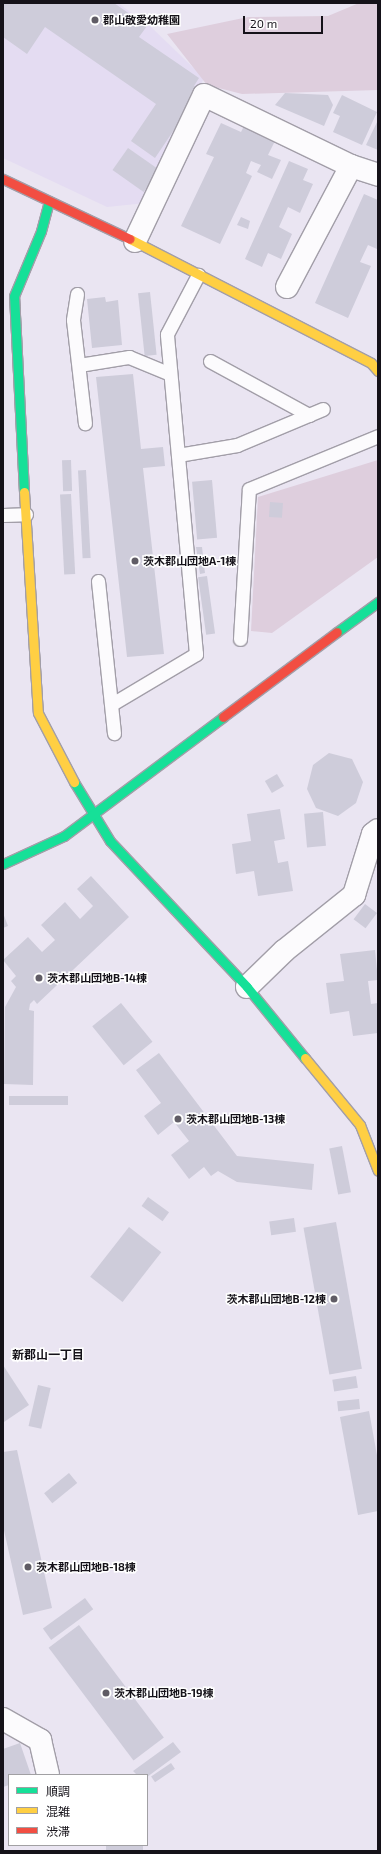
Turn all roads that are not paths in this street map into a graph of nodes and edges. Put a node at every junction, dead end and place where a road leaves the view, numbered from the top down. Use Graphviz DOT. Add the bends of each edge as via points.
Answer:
graph roads {
  1 [pos="351,166"];
  2 [pos="378,175"];
  3 [pos="3,180"];
  4 [pos="49,201"];
  5 [pos="135,240"];
  6 [pos="198,276"];
  7 [pos="287,287"];
  8 [pos="77,294"];
  9 [pos="210,361"];
  10 [pos="79,365"];
  11 [pos="378,371"];
  12 [pos="170,374"];
  13 [pos="323,409"];
  14 [pos="309,415"];
  15 [pos="86,423"];
  16 [pos="378,436"];
  17 [pos="178,455"];
  18 [pos="26,514"];
  19 [pos="3,515"];
  20 [pos="98,581"];
  21 [pos="378,602"];
  22 [pos="240,639"];
  23 [pos="112,704"];
  24 [pos="114,733"];
  25 [pos="94,812"];
  26 [pos="378,830"];
  27 [pos="3,864"];
  28 [pos="247,988"];
  29 [pos="378,1171"];
  30 [pos="3,1719"];
  31 [pos="48,1774"];
  1 -- 2 [label="street"];
  1 -- 5 [label="street" via="204,95"];
  1 -- 7 [label="street"];
  3 -- 4 [label="street"];
  4 -- 5 [label="street"];
  4 -- 18 [label="street" via="41,231 14,296"];
  5 -- 6 [label="street"];
  6 -- 11 [label="street" via="371,363"];
  6 -- 12 [label="lane" via="167,334"];
  8 -- 10 [label="lane" via="73,320"];
  9 -- 14 [label="lane"];
  10 -- 12 [label="lane" via="129,357"];
  10 -- 15 [label="lane"];
  12 -- 17 [label="lane"];
  13 -- 14 [label="lane"];
  14 -- 17 [label="lane" via="237,445"];
  16 -- 22 [label="lane" via="249,489"];
  17 -- 23 [label="lane" via="196,654"];
  18 -- 19 [label="lane"];
  18 -- 25 [label="street" via="38,713 74,781"];
  20 -- 23 [label="lane"];
  21 -- 25 [label="street"];
  23 -- 24 [label="lane"];
  25 -- 27 [label="street" via="64,836"];
  25 -- 28 [label="street" via="110,841"];
  26 -- 28 [label="street" via="373,834 354,894 284,951"];
  28 -- 29 [label="street" via="360,1125"];
  30 -- 31 [label="street" via="40,1740"];
}
